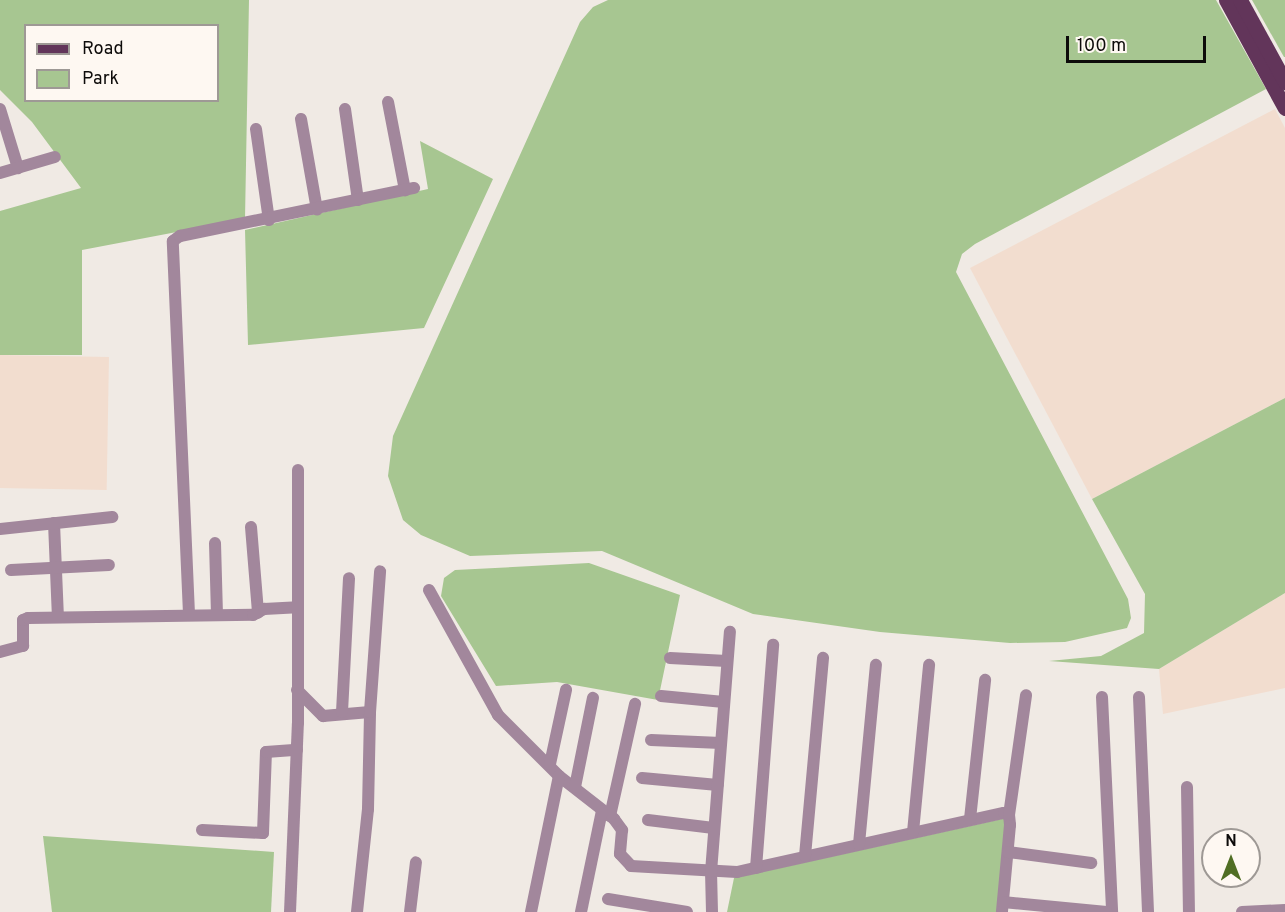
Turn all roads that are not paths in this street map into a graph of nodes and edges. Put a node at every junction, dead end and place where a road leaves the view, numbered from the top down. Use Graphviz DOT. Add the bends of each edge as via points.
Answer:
graph roads {
  1 [pos="1226,0"];
  2 [pos="1240,0"];
  3 [pos="1285,82"];
  4 [pos="388,102"];
  5 [pos="1285,108"];
  6 [pos="0,109"];
  7 [pos="345,109"];
  8 [pos="301,119"];
  9 [pos="256,129"];
  10 [pos="55,158"];
  11 [pos="18,168"];
  12 [pos="0,173"];
  13 [pos="358,200"];
  14 [pos="317,210"];
  15 [pos="269,220"];
  16 [pos="298,470"];
  17 [pos="112,517"];
  18 [pos="54,523"];
  19 [pos="251,527"];
  20 [pos="0,529"];
  21 [pos="215,543"];
  22 [pos="109,565"];
  23 [pos="56,567"];
  24 [pos="11,570"];
  25 [pos="380,571"];
  26 [pos="349,578"];
  27 [pos="429,590"];
  28 [pos="297,607"];
  29 [pos="258,613"];
  30 [pos="189,614"];
  31 [pos="217,614"];
  32 [pos="58,617"];
  33 [pos="730,632"];
  34 [pos="773,645"];
  35 [pos="0,652"];
  36 [pos="670,658"];
  37 [pos="823,658"];
  38 [pos="727,661"];
  39 [pos="876,665"];
  40 [pos="929,665"];
  41 [pos="985,680"];
  42 [pos="297,690"];
  43 [pos="566,690"];
  44 [pos="1026,694"];
  45 [pos="661,696"];
  46 [pos="1102,697"];
  47 [pos="1139,697"];
  48 [pos="593,698"];
  49 [pos="724,702"];
  50 [pos="635,704"];
  51 [pos="342,712"];
  52 [pos="370,712"];
  53 [pos="651,740"];
  54 [pos="721,743"];
  55 [pos="297,750"];
  56 [pos="550,764"];
  57 [pos="559,776"];
  58 [pos="642,778"];
  59 [pos="718,785"];
  60 [pos="575,787"];
  61 [pos="1187,787"];
  62 [pos="606,813"];
  63 [pos="1009,815"];
  64 [pos="970,819"];
  65 [pos="648,820"];
  66 [pos="714,828"];
  67 [pos="202,830"];
  68 [pos="914,832"];
  69 [pos="859,844"];
  70 [pos="1008,852"];
  71 [pos="805,856"];
  72 [pos="416,862"];
  73 [pos="1090,863"];
  74 [pos="756,868"];
  75 [pos="711,872"];
  76 [pos="608,899"];
  77 [pos="1002,907"];
  78 [pos="1285,910"];
  79 [pos="290,912"];
  80 [pos="357,912"];
  81 [pos="410,912"];
  82 [pos="531,912"];
  83 [pos="581,912"];
  84 [pos="687,912"];
  85 [pos="712,912"];
  86 [pos="1107,912"];
  87 [pos="1112,912"];
  88 [pos="1148,912"];
  89 [pos="1189,912"];
  90 [pos="1242,912"];
  91 [pos="1249,912"];
  1 -- 5 [label="main road"];
  2 -- 3 [label="main road"];
  4 -- 13 [label="street" via="409,189"];
  6 -- 11 [label="street"];
  7 -- 13 [label="street"];
  8 -- 14 [label="street"];
  9 -- 15 [label="street"];
  10 -- 11 [label="street"];
  11 -- 12 [label="street"];
  13 -- 14 [label="street"];
  14 -- 15 [label="street"];
  15 -- 30 [label="street" via="180,236 173,241"];
  16 -- 28 [label="street"];
  17 -- 18 [label="street"];
  18 -- 20 [label="street"];
  18 -- 23 [label="street"];
  19 -- 29 [label="street"];
  21 -- 31 [label="street"];
  22 -- 23 [label="street"];
  23 -- 24 [label="street"];
  23 -- 32 [label="street"];
  25 -- 52 [label="street"];
  26 -- 51 [label="street"];
  27 -- 56 [label="street" via="498,715"];
  28 -- 29 [label="street" via="264,609"];
  28 -- 42 [label="street"];
  29 -- 31 [label="street"];
  30 -- 31 [label="street"];
  30 -- 32 [label="street"];
  32 -- 35 [label="street" via="25,619 23,646"];
  33 -- 38 [label="street"];
  34 -- 74 [label="street"];
  36 -- 38 [label="street"];
  37 -- 71 [label="street"];
  38 -- 49 [label="street"];
  39 -- 69 [label="street"];
  40 -- 68 [label="street"];
  41 -- 64 [label="street"];
  42 -- 51 [label="street" via="323,716"];
  42 -- 55 [label="street"];
  43 -- 56 [label="street"];
  44 -- 63 [label="street"];
  45 -- 49 [label="street"];
  46 -- 87 [label="street"];
  47 -- 88 [label="street"];
  48 -- 60 [label="street"];
  49 -- 54 [label="street"];
  50 -- 62 [label="street"];
  51 -- 52 [label="street"];
  52 -- 80 [label="street" via="368,808"];
  53 -- 54 [label="street"];
  54 -- 59 [label="street"];
  55 -- 67 [label="street" via="266,752 263,833"];
  55 -- 79 [label="street"];
  56 -- 57 [label="street"];
  57 -- 60 [label="street"];
  57 -- 82 [label="street"];
  58 -- 59 [label="street"];
  59 -- 66 [label="street"];
  60 -- 62 [label="street"];
  61 -- 89 [label="street"];
  62 -- 75 [label="street" via="622,830 620,854 631,866"];
  62 -- 83 [label="street"];
  63 -- 64 [label="street" via="998,813"];
  63 -- 70 [label="street"];
  64 -- 68 [label="street"];
  65 -- 66 [label="street"];
  66 -- 75 [label="street"];
  68 -- 69 [label="street"];
  69 -- 71 [label="street"];
  70 -- 73 [label="street"];
  70 -- 77 [label="street"];
  71 -- 74 [label="street"];
  72 -- 81 [label="street"];
  74 -- 75 [label="street"];
  75 -- 85 [label="street"];
  76 -- 84 [label="street"];
  77 -- 86 [label="street"];
  78 -- 91 [label="street"];
  90 -- 91 [label="street"];
}
